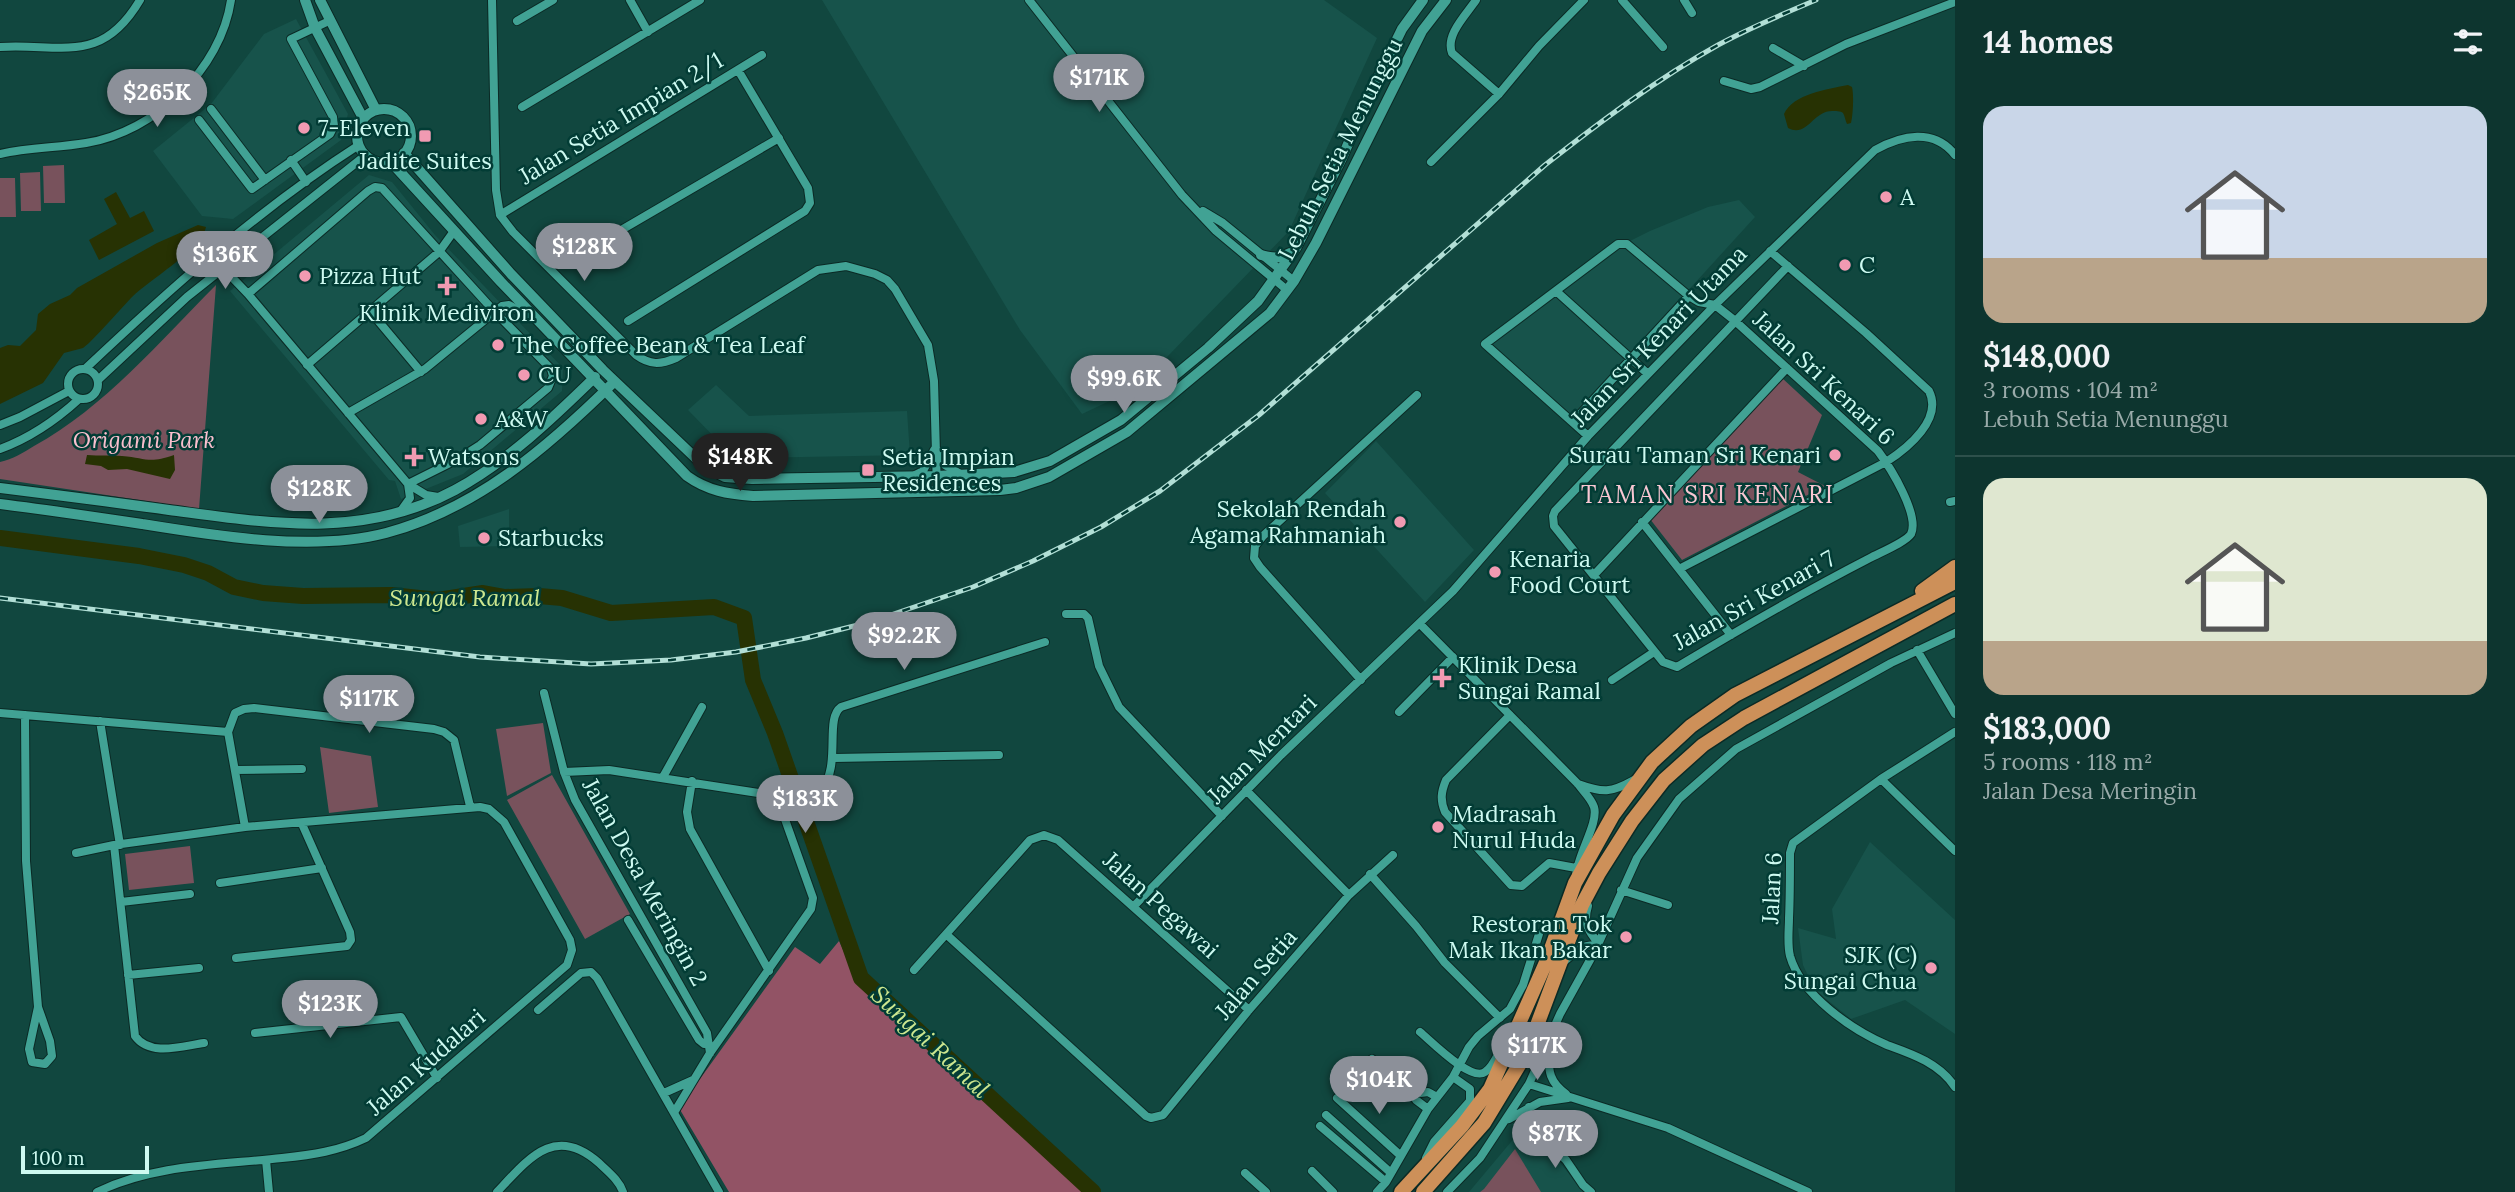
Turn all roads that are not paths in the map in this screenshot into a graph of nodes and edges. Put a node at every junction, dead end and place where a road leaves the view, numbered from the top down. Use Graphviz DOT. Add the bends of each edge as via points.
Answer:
graph roads {
  1 [pos="140,0"];
  2 [pos="231,0"];
  3 [pos="305,0"];
  4 [pos="320,0"];
  5 [pos="492,0"];
  6 [pos="553,0"];
  7 [pos="630,0"];
  8 [pos="700,0"];
  9 [pos="1029,0"];
  10 [pos="1423,0"];
  11 [pos="1446,0"];
  12 [pos="1476,0"];
  13 [pos="1584,0"];
  14 [pos="1622,0"];
  15 [pos="1684,0"];
  16 [pos="1955,2"];
  17 [pos="1692,13"];
  18 [pos="329,21"];
  19 [pos="517,21"];
  20 [pos="315,28"];
  21 [pos="648,32"];
  22 [pos="0,47"];
  23 [pos="1664,47"];
  24 [pos="1773,48"];
  25 [pos="762,55"];
  26 [pos="1804,66"];
  27 [pos="738,70"];
  28 [pos="1724,80"];
  29 [pos="1499,94"];
  30 [pos="522,107"];
  31 [pos="211,109"];
  32 [pos="376,110"];
  33 [pos="363,118"];
  34 [pos="199,120"];
  35 [pos="779,138"];
  36 [pos="359,145"];
  37 [pos="404,153"];
  38 [pos="0,154"];
  39 [pos="366,155"];
  40 [pos="1955,155"];
  41 [pos="291,160"];
  42 [pos="391,162"];
  43 [pos="1431,162"];
  44 [pos="265,180"];
  45 [pos="306,182"];
  46 [pos="1194,206"];
  47 [pos="260,215"];
  48 [pos="500,215"];
  49 [pos="270,230"];
  50 [pos="454,231"];
  51 [pos="1296,248"];
  52 [pos="1770,251"];
  53 [pos="439,252"];
  54 [pos="1261,255"];
  55 [pos="575,257"];
  56 [pos="1788,265"];
  57 [pos="223,268"];
  58 [pos="1277,275"];
  59 [pos="1290,286"];
  60 [pos="1556,291"];
  61 [pos="248,294"];
  62 [pos="1689,296"];
  63 [pos="1715,305"];
  64 [pos="370,311"];
  65 [pos="494,311"];
  66 [pos="1734,320"];
  67 [pos="628,321"];
  68 [pos="540,322"];
  69 [pos="1631,359"];
  70 [pos="307,365"];
  71 [pos="85,369"];
  72 [pos="1787,369"];
  73 [pos="603,370"];
  74 [pos="421,372"];
  75 [pos="1647,374"];
  76 [pos="97,380"];
  77 [pos="593,380"];
  78 [pos="614,382"];
  79 [pos="69,391"];
  80 [pos="604,392"];
  81 [pos="1417,395"];
  82 [pos="79,399"];
  83 [pos="348,413"];
  84 [pos="1573,422"];
  85 [pos="0,425"];
  86 [pos="1588,436"];
  87 [pos="936,444"];
  88 [pos="0,449"];
  89 [pos="1886,462"];
  90 [pos="961,475"];
  91 [pos="913,476"];
  92 [pos="937,476"];
  93 [pos="408,484"];
  94 [pos="0,488"];
  95 [pos="937,491"];
  96 [pos="438,497"];
  97 [pos="0,504"];
  98 [pos="400,512"];
  99 [pos="1642,522"];
  100 [pos="1914,525"];
  101 [pos="1955,567"];
  102 [pos="1679,569"];
  103 [pos="1594,575"];
  104 [pos="1955,582"];
  105 [pos="1955,604"];
  106 [pos="1896,612"];
  107 [pos="1066,614"];
  108 [pos="1955,614"];
  109 [pos="1420,624"];
  110 [pos="1955,634"];
  111 [pos="1731,635"];
  112 [pos="1045,642"];
  113 [pos="1916,650"];
  114 [pos="1654,652"];
  115 [pos="1866,653"];
  116 [pos="1453,657"];
  117 [pos="1361,680"];
  118 [pos="1612,680"];
  119 [pos="544,693"];
  120 [pos="702,707"];
  121 [pos="1399,712"];
  122 [pos="0,713"];
  123 [pos="1955,714"];
  124 [pos="25,715"];
  125 [pos="1510,715"];
  126 [pos="100,721"];
  127 [pos="229,732"];
  128 [pos="1955,732"];
  129 [pos="999,755"];
  130 [pos="834,758"];
  131 [pos="302,769"];
  132 [pos="235,770"];
  133 [pos="564,772"];
  134 [pos="663,777"];
  135 [pos="1639,777"];
  136 [pos="1881,779"];
  137 [pos="692,781"];
  138 [pos="1578,784"];
  139 [pos="1246,790"];
  140 [pos="470,806"];
  141 [pos="782,811"];
  142 [pos="1222,816"];
  143 [pos="302,824"];
  144 [pos="246,827"];
  145 [pos="117,845"];
  146 [pos="1955,851"];
  147 [pos="76,853"];
  148 [pos="1393,855"];
  149 [pos="322,868"];
  150 [pos="1599,873"];
  151 [pos="1370,874"];
  152 [pos="1576,876"];
  153 [pos="220,883"];
  154 [pos="1621,890"];
  155 [pos="190,894"];
  156 [pos="1349,895"];
  157 [pos="121,902"];
  158 [pos="1668,905"];
  159 [pos="1134,906"];
  160 [pos="628,920"];
  161 [pos="1539,934"];
  162 [pos="947,935"];
  163 [pos="1599,943"];
  164 [pos="236,958"];
  165 [pos="1559,966"];
  166 [pos="199,968"];
  167 [pos="914,970"];
  168 [pos="769,971"];
  169 [pos="128,975"];
  170 [pos="38,1007"];
  171 [pos="538,1010"];
  172 [pos="1250,1010"];
  173 [pos="1500,1018"];
  174 [pos="1521,1022"];
  175 [pos="1420,1032"];
  176 [pos="255,1033"];
  177 [pos="204,1043"];
  178 [pos="1548,1043"];
  179 [pos="709,1048"];
  180 [pos="1373,1059"];
  181 [pos="1458,1064"];
  182 [pos="1453,1077"];
  183 [pos="436,1078"];
  184 [pos="694,1080"];
  185 [pos="1529,1084"];
  186 [pos="1955,1087"];
  187 [pos="664,1093"];
  188 [pos="1413,1094"];
  189 [pos="1437,1097"];
  190 [pos="1571,1097"];
  191 [pos="1337,1098"];
  192 [pos="1529,1107"];
  193 [pos="1428,1108"];
  194 [pos="675,1111"];
  195 [pos="1326,1115"];
  196 [pos="1506,1120"];
  197 [pos="1320,1126"];
  198 [pos="1401,1156"];
  199 [pos="266,1160"];
  200 [pos="1312,1171"];
  201 [pos="1245,1173"];
  202 [pos="1391,1173"];
  203 [pos="1418,1173"];
  204 [pos="1386,1182"];
  205 [pos="97,1192"];
  206 [pos="270,1192"];
  207 [pos="497,1192"];
  208 [pos="623,1192"];
  209 [pos="719,1192"];
  210 [pos="1266,1192"];
  211 [pos="1333,1192"];
  212 [pos="1377,1192"];
  213 [pos="1401,1192"];
  214 [pos="1423,1192"];
  215 [pos="1447,1192"];
  216 [pos="1591,1192"];
  217 [pos="1808,1192"];
  1 -- 22 [label="street" via="112,33 85,46"];
  2 -- 38 [label="street" via="213,52 198,75 160,109 113,136"];
  3 -- 20 [label="street"];
  4 -- 18 [label="street"];
  5 -- 48 [label="street"];
  6 -- 19 [label="street"];
  7 -- 21 [label="street"];
  8 -- 21 [label="street"];
  9 -- 46 [label="street"];
  10 -- 51 [label="street, Lebuh Setia Menunggu" via="1402,29"];
  11 -- 59 [label="street, Lebuh Setia Menunggu" via="1422,31"];
  12 -- 29 [label="street" via="1451,37 1450,49"];
  13 -- 29 [label="street"];
  14 -- 23 [label="street"];
  15 -- 17 [label="street"];
  16 -- 26 [label="street" via="1846,44"];
  18 -- 20 [label="street"];
  18 -- 32 [label="street"];
  20 -- 33 [label="street"];
  20 -- 41 [label="street" via="291,40 334,126 330,134"];
  21 -- 30 [label="street"];
  24 -- 26 [label="street"];
  25 -- 27 [label="street, Jalan Setia Impian 2/1"];
  26 -- 28 [label="street" via="1751,89"];
  27 -- 35 [label="street"];
  27 -- 48 [label="street, Jalan Setia Impian 2/1"];
  29 -- 43 [label="street"];
  31 -- 44 [label="street"];
  32 -- 33 [label="street"];
  32 -- 37 [label="street" via="391,110 407,121 411,140"];
  33 -- 36 [label="street" via="357,131"];
  34 -- 44 [label="street" via="252,189"];
  35 -- 55 [label="street"];
  35 -- 67 [label="street" via="808,188 810,203 805,211"];
  36 -- 39 [label="street"];
  36 -- 45 [label="street"];
  37 -- 42 [label="street"];
  37 -- 73 [label="street"];
  39 -- 42 [label="street"];
  39 -- 49 [label="street"];
  40 -- 52 [label="street, Jalan Sri Kenari Utama" via="1936,139 1905,137 1890,142 1875,150"];
  41 -- 44 [label="street"];
  41 -- 45 [label="street"];
  42 -- 50 [label="street"];
  45 -- 47 [label="street"];
  46 -- 54 [label="street"];
  46 -- 58 [label="street" via="1216,231"];
  47 -- 49 [label="street"];
  47 -- 71 [label="street"];
  48 -- 87 [label="street" via="627,346 653,364 676,358 818,270 846,266 875,274 895,289 928,345"];
  49 -- 57 [label="street"];
  50 -- 53 [label="street"];
  50 -- 68 [label="street"];
  51 -- 54 [label="street" via="1283,257"];
  51 -- 58 [label="street, Lebuh Setia Menunggu"];
  52 -- 56 [label="street"];
  52 -- 63 [label="street, Jalan Sri Kenari Utama"];
  53 -- 61 [label="street" via="388,193 375,187"];
  53 -- 64 [label="street"];
  53 -- 65 [label="street"];
  54 -- 58 [label="street"];
  56 -- 66 [label="street"];
  56 -- 89 [label="street" via="1933,398 1931,417 1907,447"];
  57 -- 61 [label="street"];
  57 -- 76 [label="street"];
  58 -- 59 [label="street"];
  58 -- 90 [label="street, Lebuh Setia Menunggu" via="1235,323 1121,420 1032,468"];
  59 -- 95 [label="street, Lebuh Setia Menunggu" via="1270,313 1127,432 1066,468 1016,488"];
  60 -- 62 [label="street" via="1618,244 1628,244"];
  60 -- 69 [label="street"];
  60 -- 84 [label="street" via="1485,344"];
  61 -- 70 [label="street"];
  62 -- 63 [label="street, Jalan Sri Kenari 6"];
  62 -- 69 [label="street"];
  63 -- 66 [label="street, Jalan Sri Kenari 6"];
  63 -- 75 [label="street, Jalan Sri Kenari Utama"];
  64 -- 70 [label="street"];
  64 -- 74 [label="street"];
  65 -- 68 [label="street" via="509,305"];
  65 -- 74 [label="street"];
  65 -- 93 [label="street" via="551,369 548,388 480,444"];
  66 -- 72 [label="street, Jalan Sri Kenari 6"];
  66 -- 103 [label="street" via="1555,511 1554,526"];
  68 -- 77 [label="street"];
  69 -- 75 [label="street"];
  69 -- 84 [label="street"];
  70 -- 83 [label="street"];
  71 -- 76 [label="street"];
  71 -- 79 [label="street" via="71,374"];
  72 -- 89 [label="street, Jalan Sri Kenari 6"];
  72 -- 99 [label="street"];
  73 -- 77 [label="street"];
  73 -- 78 [label="street"];
  74 -- 83 [label="street"];
  75 -- 86 [label="street, Jalan Sri Kenari Utama"];
  76 -- 82 [label="street" via="91,397"];
  77 -- 80 [label="street, Lebuh Setia Menunggu"];
  77 -- 96 [label="street" via="513,451"];
  78 -- 80 [label="street"];
  78 -- 91 [label="street" via="705,467 725,477"];
  79 -- 82 [label="street"];
  79 -- 85 [label="street"];
  80 -- 95 [label="street, Lebuh Setia Menunggu" via="687,475 714,491 754,496"];
  80 -- 97 [label="street" via="502,479 429,519 384,533 335,540 243,538"];
  81 -- 117 [label="street" via="1255,546 1254,558 1260,567"];
  82 -- 88 [label="street" via="31,436"];
  83 -- 93 [label="street"];
  84 -- 86 [label="street"];
  86 -- 109 [label="street, Jalan Sri Kenari Utama"];
  87 -- 90 [label="street" via="945,465"];
  87 -- 91 [label="street" via="923,471"];
  87 -- 92 [label="street"];
  89 -- 100 [label="street, Jalan Sri Kenari 6"];
  89 -- 102 [label="street"];
  90 -- 92 [label="street, Lebuh Setia Menunggu"];
  91 -- 92 [label="street, Lebuh Setia Menunggu"];
  92 -- 95 [label="street"];
  93 -- 96 [label="street"];
  93 -- 98 [label="street" via="410,498"];
  94 -- 98 [label="street" via="265,523 332,524"];
  96 -- 98 [label="street"];
  99 -- 102 [label="street"];
  99 -- 103 [label="street"];
  100 -- 111 [label="street, Jalan Sri Kenari 7" via="1908,538"];
  101 -- 106 [label="highway"];
  102 -- 111 [label="street"];
  103 -- 114 [label="street"];
  104 -- 106 [label="highway"];
  105 -- 115 [label="highway"];
  106 -- 135 [label="highway" via="1724,702 1666,747"];
  107 -- 142 [label="street" via="1088,618 1099,666 1119,707"];
  108 -- 115 [label="highway"];
  109 -- 116 [label="street"];
  109 -- 117 [label="street, Jalan Mentari"];
  110 -- 113 [label="street"];
  111 -- 114 [label="street, Jalan Sri Kenari 7" via="1677,667"];
  112 -- 130 [label="street" via="841,706 833,716"];
  113 -- 123 [label="street"];
  113 -- 154 [label="street" via="1736,749 1679,799 1648,839"];
  114 -- 118 [label="street, Jalan Sri Kenari 7"];
  115 -- 150 [label="highway" via="1703,745 1664,780"];
  116 -- 121 [label="street"];
  116 -- 125 [label="street"];
  117 -- 139 [label="street, Jalan Mentari"];
  119 -- 133 [label="street, Jalan Desa Meringin 2"];
  120 -- 134 [label="street"];
  122 -- 124 [label="street"];
  124 -- 126 [label="street"];
  124 -- 170 [label="street" via="26,861"];
  125 -- 138 [label="street"];
  125 -- 152 [label="street" via="1446,780 1441,802 1511,885 1522,886 1549,863"];
  126 -- 127 [label="street"];
  126 -- 145 [label="street"];
  127 -- 132 [label="street"];
  127 -- 140 [label="street" via="236,713 254,708 434,729 454,740"];
  128 -- 136 [label="street, Jalan 6"];
  129 -- 130 [label="street"];
  130 -- 141 [label="street" via="826,783 810,799"];
  131 -- 132 [label="street"];
  132 -- 144 [label="street"];
  133 -- 134 [label="street" via="598,769"];
  133 -- 179 [label="street, Jalan Desa Meringin 2" via="575,800 707,1033"];
  134 -- 137 [label="street"];
  135 -- 138 [label="street" via="1608,791"];
  135 -- 152 [label="highway"];
  136 -- 146 [label="street"];
  136 -- 186 [label="street, Jalan 6" via="1793,843 1790,955 1810,990 1844,1022 1927,1061"];
  137 -- 141 [label="street" via="771,794"];
  137 -- 168 [label="street" via="687,812 690,829"];
  138 -- 152 [label="street" via="1595,808 1595,817"];
  139 -- 142 [label="street, Jalan Mentari"];
  139 -- 156 [label="street"];
  140 -- 143 [label="street"];
  140 -- 183 [label="street, Jalan Kudalari" via="489,809 504,822 572,950 567,965"];
  141 -- 168 [label="street" via="814,900"];
  142 -- 159 [label="street, Jalan Mentari"];
  143 -- 144 [label="street"];
  143 -- 149 [label="street"];
  144 -- 145 [label="street"];
  145 -- 147 [label="street"];
  145 -- 157 [label="street"];
  148 -- 151 [label="street, Jalan Setia"];
  149 -- 153 [label="street"];
  149 -- 164 [label="street" via="350,932 347,946"];
  150 -- 163 [label="street" via="1586,914 1588,932"];
  150 -- 165 [label="highway"];
  151 -- 156 [label="street, Jalan Setia"];
  151 -- 173 [label="street" via="1445,963"];
  152 -- 174 [label="highway"];
  154 -- 158 [label="street"];
  154 -- 163 [label="street"];
  155 -- 157 [label="street"];
  156 -- 172 [label="street, Jalan Setia"];
  157 -- 169 [label="street"];
  159 -- 162 [label="street, Jalan Pegawai" via="1058,840 1044,835 1030,840"];
  159 -- 172 [label="street, Jalan Pegawai"];
  160 -- 179 [label="street, Jalan Desa Meringin 2" via="699,1040"];
  161 -- 173 [label="street" via="1522,985"];
  162 -- 167 [label="street"];
  162 -- 172 [label="street, Jalan Setia" via="1151,1118 1163,1115"];
  163 -- 165 [label="street" via="1583,947"];
  163 -- 178 [label="street"];
  165 -- 214 [label="highway" via="1518,1071 1484,1123"];
  166 -- 169 [label="street"];
  168 -- 179 [label="street"];
  169 -- 177 [label="street" via="135,1036 158,1048"];
  170 -- 170 [label="street" via="52,1056 45,1065 30,1057"];
  171 -- 187 [label="street" via="582,973 591,972"];
  173 -- 181 [label="street" via="1478,1036"];
  174 -- 181 [label="street" via="1482,1075"];
  174 -- 203 [label="highway" via="1490,1088"];
  175 -- 181 [label="street"];
  176 -- 183 [label="street" via="401,1017"];
  178 -- 185 [label="street"];
  178 -- 190 [label="street" via="1554,1085"];
  179 -- 184 [label="street"];
  180 -- 188 [label="street" via="1398,1091"];
  181 -- 182 [label="street"];
  182 -- 189 [label="street"];
  182 -- 203 [label="street" via="1470,1089 1470,1101 1434,1142"];
  183 -- 199 [label="street, Jalan Kudalari" via="366,1138 333,1151"];
  184 -- 187 [label="street"];
  184 -- 194 [label="street"];
  185 -- 190 [label="street"];
  185 -- 196 [label="street"];
  187 -- 194 [label="street"];
  188 -- 189 [label="street" via="1428,1092"];
  188 -- 193 [label="street"];
  189 -- 193 [label="street"];
  190 -- 192 [label="street"];
  190 -- 217 [label="street" via="1668,1128"];
  191 -- 198 [label="street"];
  192 -- 196 [label="street"];
  192 -- 216 [label="street" via="1533,1129"];
  193 -- 198 [label="street"];
  194 -- 209 [label="street"];
  195 -- 202 [label="street"];
  196 -- 215 [label="street" via="1480,1158"];
  197 -- 204 [label="street"];
  198 -- 202 [label="street"];
  199 -- 205 [label="street, Jalan Kudalari" via="149,1173"];
  199 -- 206 [label="street"];
  200 -- 211 [label="street"];
  201 -- 210 [label="street"];
  202 -- 204 [label="street"];
  203 -- 213 [label="highway"];
  204 -- 212 [label="street"];
  207 -- 208 [label="street" via="540,1152 560,1144 580,1148 611,1174"];
}
